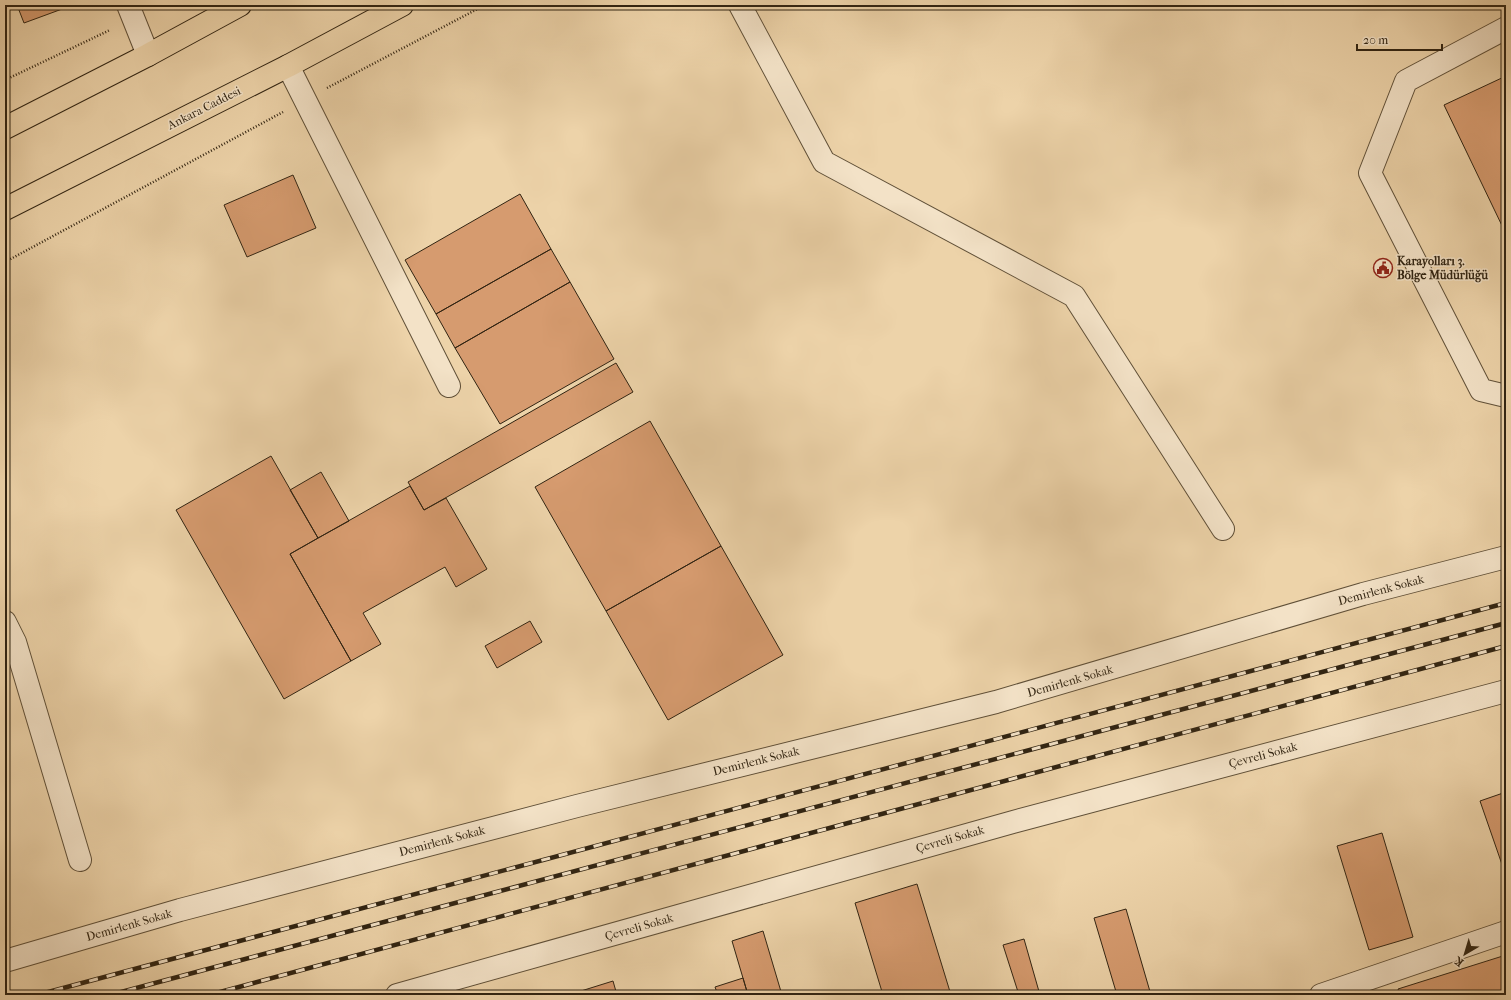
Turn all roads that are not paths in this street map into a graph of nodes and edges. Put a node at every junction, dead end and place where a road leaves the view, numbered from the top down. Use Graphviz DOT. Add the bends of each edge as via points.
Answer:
graph roads {
  1 [pos="240,5"];
  2 [pos="402,5"];
  3 [pos="740,5"];
  4 [pos="131,12"];
  5 [pos="1506,28"];
  6 [pos="148,55"];
  7 [pos="288,66"];
  8 [pos="5,128"];
  9 [pos="5,208"];
  10 [pos="449,386"];
  11 [pos="1506,396"];
  12 [pos="1223,529"];
  13 [pos="1506,557"];
  14 [pos="5,622"];
  15 [pos="1506,691"];
  16 [pos="80,860"];
  17 [pos="1506,932"];
  18 [pos="5,961"];
  19 [pos="397,995"];
  20 [pos="1321,995"];
  1 -- 6 [label="main road"];
  2 -- 7 [label="main road, Ankara Caddesi"];
  3 -- 12 [label="street" via="824,162 1074,296"];
  4 -- 6 [label="street"];
  5 -- 11 [label="street" via="1406,81 1370,173 1482,390"];
  6 -- 8 [label="main road"];
  7 -- 9 [label="main road, Ankara Caddesi"];
  7 -- 10 [label="street"];
  13 -- 18 [label="street, Demirlenk Sokak" via="1363,594 996,702 577,806 180,910"];
  14 -- 16 [label="street" via="15,642"];
  15 -- 19 [label="street, Çevreli Sokak" via="1013,822"];
  17 -- 20 [label="street"];
}
